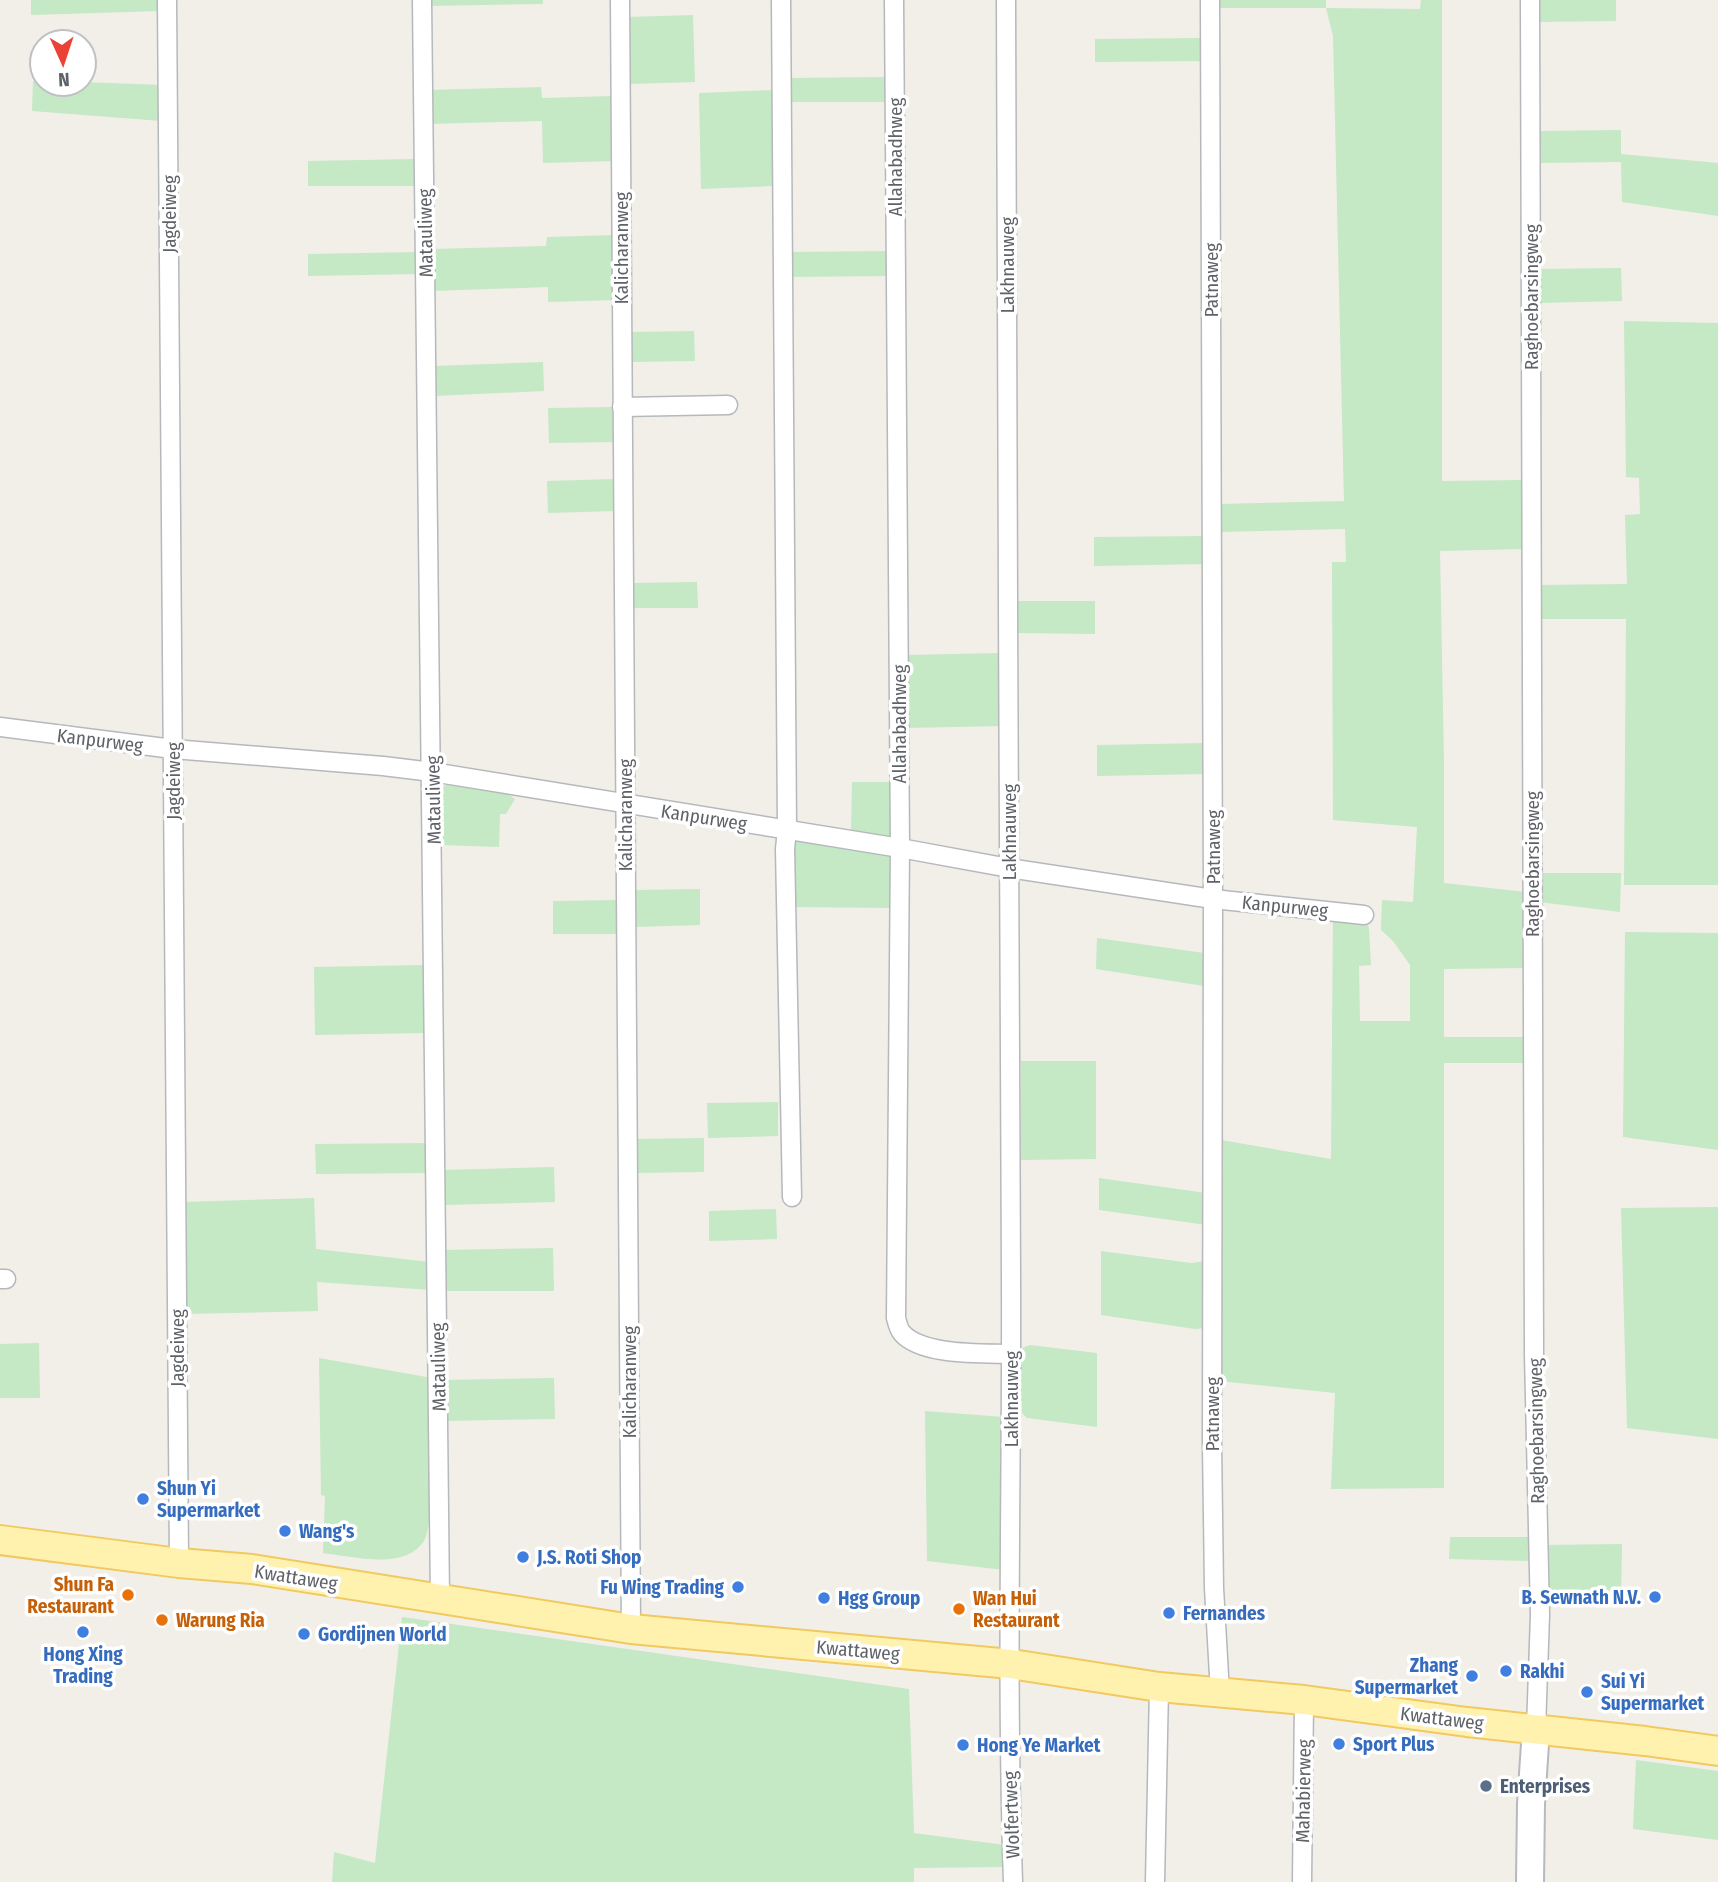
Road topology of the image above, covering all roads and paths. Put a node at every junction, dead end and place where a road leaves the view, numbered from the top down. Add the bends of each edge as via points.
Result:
1 (167, 0) edge
2 (422, 0) edge
3 (620, 0) edge
4 (781, 0) edge
5 (894, 0) edge
6 (1006, 0) edge
7 (1210, 0) edge
8 (1530, 0) edge
9 (728, 405) dead end
10 (622, 407) junction
11 (0, 727) edge
12 (173, 749) junction
13 (432, 772) junction
14 (625, 804) junction
15 (787, 830) junction
16 (900, 848) junction
17 (1009, 868) junction
18 (1213, 899) junction
19 (1364, 915) dead end
20 (792, 1197) dead end
21 (1011, 1354) junction
22 (0, 1539) edge
23 (179, 1563) junction
24 (440, 1599) junction
25 (631, 1629) junction
26 (1011, 1664) junction
27 (1159, 1687) junction
28 (1220, 1693) junction
29 (1304, 1700) junction
30 (1536, 1729) junction
31 (1718, 1751) edge
32 (1013, 1882) edge
33 (1155, 1882) edge
34 (1302, 1882) edge
35 (1530, 1882) edge

1 - 12 street, Jagdeiweg
2 - 13 street, Matauliweg
3 - 10 street, Kalicharanweg
4 - 15 street
5 - 16 street, Allahabadhweg
6 - 17 street, Lakhnauweg
7 - 18 street, Patnaweg
8 - 30 street, Raghoebarsingweg via 1534,1328 1540,1615
9 - 10 street
10 - 14 street, Kalicharanweg
11 - 12 street, Kanpurweg
12 - 13 street, Kanpurweg
12 - 23 street, Jagdeiweg
13 - 14 street, Kanpurweg
13 - 24 street, Matauliweg
14 - 15 street, Kanpurweg
14 - 25 street, Kalicharanweg
15 - 16 street, Kanpurweg
15 - 20 street
16 - 17 street, Kanpurweg
16 - 21 street, Allahabadhweg via 896,1318 901,1333 924,1347
17 - 18 street, Kanpurweg
17 - 21 street, Lakhnauweg
18 - 19 street, Kanpurweg
18 - 28 street, Patnaweg via 1212,1444
21 - 26 street, Lakhnauweg
22 - 23 main road, Kwattaweg
23 - 24 main road, Kwattaweg via 252,1569
24 - 25 main road, Kwattaweg
25 - 26 main road, Kwattaweg
26 - 27 main road, Kwattaweg
26 - 32 street, Wolfertweg
27 - 28 main road, Kwattaweg
27 - 33 street
28 - 29 main road, Kwattaweg
29 - 30 main road, Kwattaweg
29 - 34 street, Mahabierweg
30 - 31 main road, Kwattaweg
30 - 35 street

